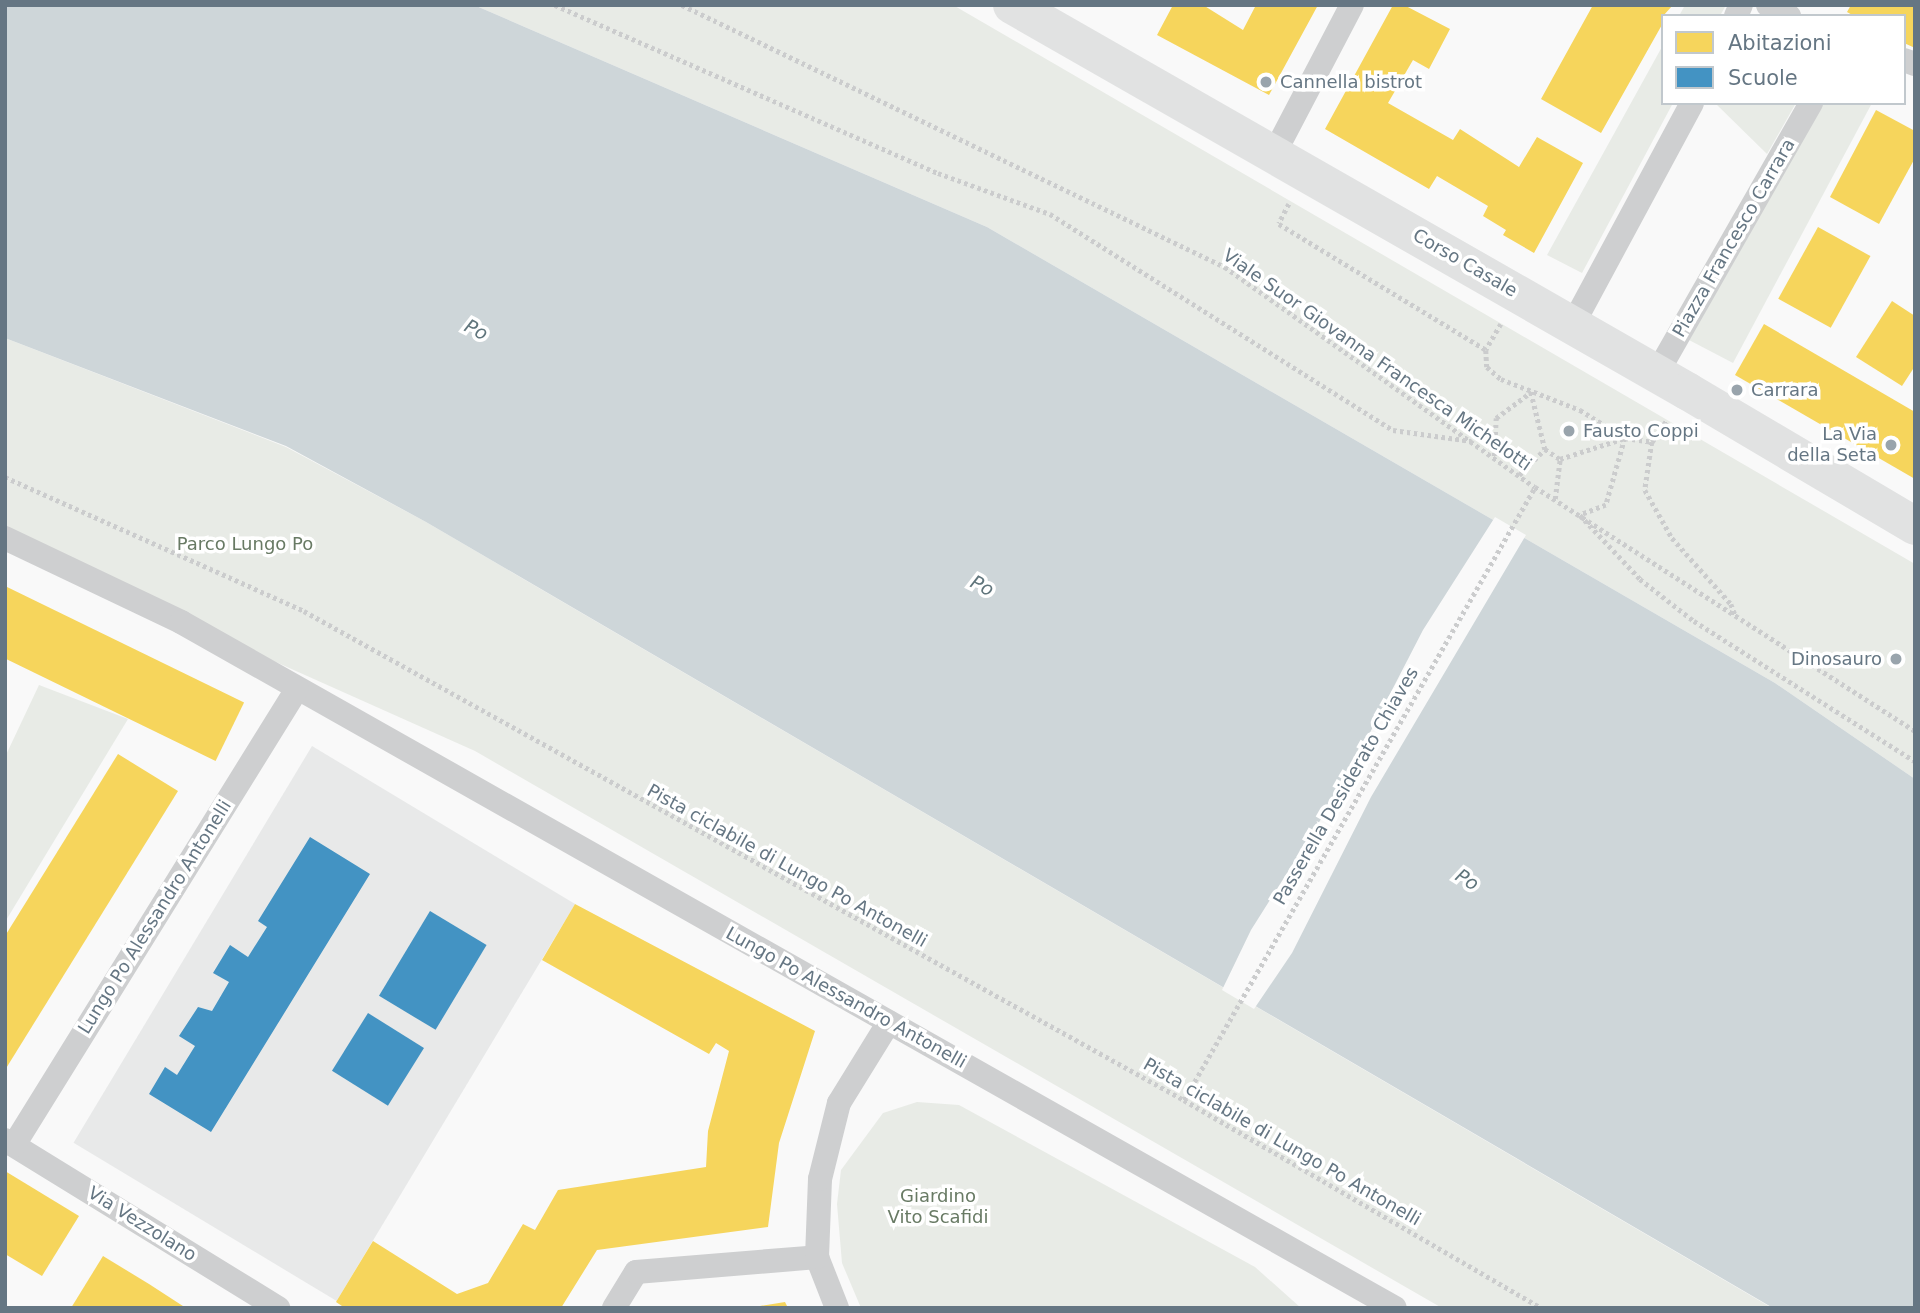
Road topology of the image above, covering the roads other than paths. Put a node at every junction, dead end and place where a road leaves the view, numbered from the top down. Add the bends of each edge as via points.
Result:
1 (1012, 5) edge
2 (1352, 5) edge
3 (1691, 105) edge
4 (1810, 105) edge
5 (1274, 154) junction
6 (1572, 326) junction
7 (1672, 382) junction
8 (1915, 526) edge
9 (5, 538) edge
10 (297, 689) junction
11 (888, 1022) junction
12 (9, 1143) edge
13 (817, 1256) junction
14 (278, 1308) edge
15 (614, 1308) edge
16 (836, 1308) edge
17 (1395, 1308) edge

1 - 5 main road, Corso Casale
2 - 5 street
3 - 6 street
4 - 7 street, Piazza Francesco Carrara
5 - 6 main road, Corso Casale
6 - 7 main road, Corso Casale
7 - 8 main road, Corso Casale
9 - 10 street, Lungo Po Alessandro Antonelli via 181,622
10 - 11 street, Lungo Po Alessandro Antonelli
10 - 12 street, Lungo Po Alessandro Antonelli
11 - 13 street via 839,1103 821,1179
11 - 17 street, Lungo Po Alessandro Antonelli
12 - 14 street, Via Vezzolano
13 - 15 street via 636,1272
13 - 16 street

